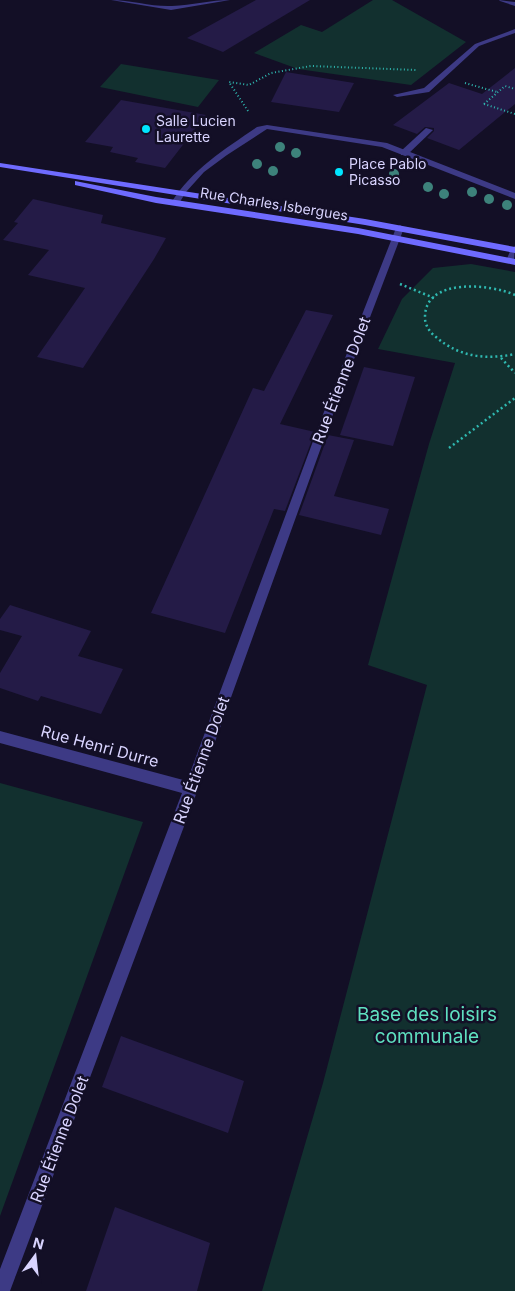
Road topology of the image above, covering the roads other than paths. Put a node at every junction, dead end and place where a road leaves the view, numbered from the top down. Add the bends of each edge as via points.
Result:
1 (114, 0) edge
2 (227, 0) edge
3 (502, 0) edge
4 (515, 4) edge
5 (515, 31) edge
6 (397, 95) dead end
7 (429, 130) dead end
8 (404, 153) junction
9 (0, 165) edge
10 (29, 170) junction
11 (180, 194) junction
12 (515, 196) edge
13 (175, 203) junction
14 (398, 233) junction
15 (515, 250) edge
16 (513, 261) edge
17 (0, 737) edge
18 (191, 788) junction
19 (1, 1291) edge

1 - 2 street via 171,8
3 - 4 street
5 - 6 street via 478,46 426,90
7 - 8 street
8 - 11 street via 370,142 273,127 260,129 193,178
8 - 12 street
9 - 10 main road, Rue Charles Isbergues
10 - 11 main road, Rue Charles Isbergues
10 - 13 main road, Rue Charles Isbergues via 95,188
11 - 13 street
11 - 14 main road, Rue Charles Isbergues
13 - 14 main road, Rue Charles Isbergues
14 - 15 main road, Rue Charles Isbergues
14 - 16 main road, Rue Charles Isbergues
14 - 18 street, Rue Étienne Dolet
15 - 16 street
17 - 18 street, Rue Henri Durre
18 - 19 street, Rue Étienne Dolet

